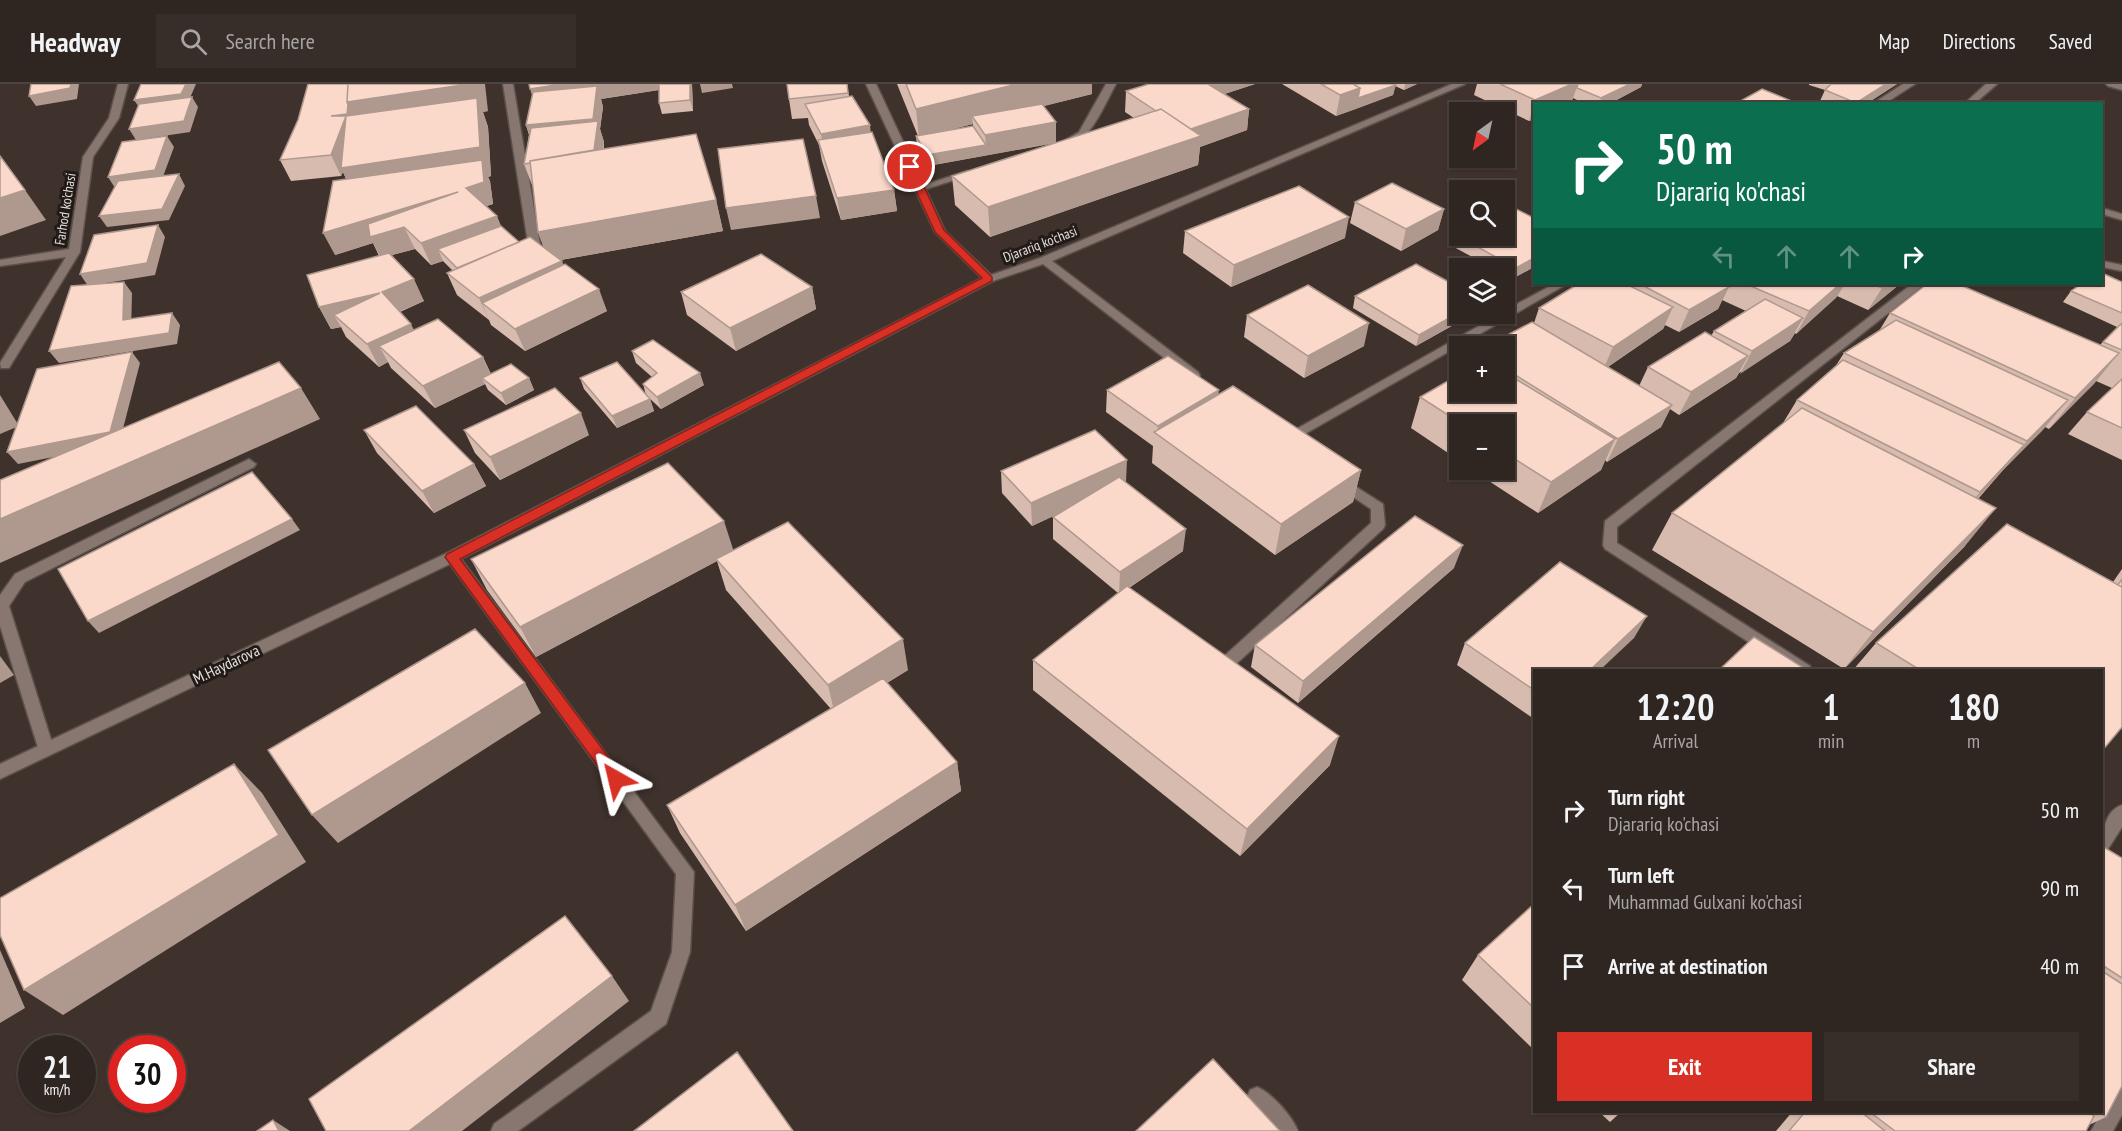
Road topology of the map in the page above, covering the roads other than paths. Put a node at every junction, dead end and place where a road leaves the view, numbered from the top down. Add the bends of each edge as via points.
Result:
1 (508, 84) edge
2 (871, 84) edge
3 (1112, 84) edge
4 (1460, 84) edge
5 (1910, 84) edge
6 (1992, 84) edge
7 (2111, 84) edge
8 (125, 85) edge
9 (2122, 87) edge
10 (1879, 102) edge
11 (1970, 102) edge
12 (1056, 147) edge
13 (976, 171) edge
14 (920, 188) junction
15 (2103, 211) edge
16 (2122, 217) edge
17 (74, 252) junction
18 (536, 256) edge
19 (1044, 260) junction
20 (0, 263) edge
21 (2103, 264) edge
22 (2122, 268) edge
23 (988, 279) junction
24 (1559, 285) edge
25 (1918, 285) edge
26 (5, 365) dead end
27 (1205, 383) edge
28 (1282, 441) edge
29 (249, 464) dead end
30 (1330, 474) edge
31 (452, 557) junction
32 (1802, 669) edge
33 (1215, 674) edge
34 (45, 749) junction
35 (0, 772) edge
36 (2122, 812) edge
37 (2103, 841) edge
38 (2122, 1096) edge
39 (1257, 1097) dead end
40 (501, 1131) edge
41 (1288, 1131) edge
42 (2101, 1131) edge

1 - 18 street
2 - 14 street
3 - 12 street via 1083,134
4 - 19 street, Djarariq ko'chasi
5 - 10 street
6 - 11 street
7 - 9 street
8 - 17 street, Farhod ko'chasi via 114,118 88,157
13 - 14 street
14 - 23 street via 940,232
15 - 16 street
17 - 20 street
17 - 26 street, Farhod ko'chasi
19 - 23 street, Djarariq ko'chasi
19 - 27 street
21 - 22 street
23 - 31 street, Djarariq ko'chasi
24 - 28 street
25 - 32 street via 1610,525 1610,545
29 - 34 street via 20,579 1,605
30 - 33 street via 1378,507 1378,525
31 - 34 street, M.Haydarova
31 - 40 street via 685,872 681,952 659,1017
34 - 35 street, M.Haydarova
36 - 37 street
38 - 42 street
39 - 41 street

